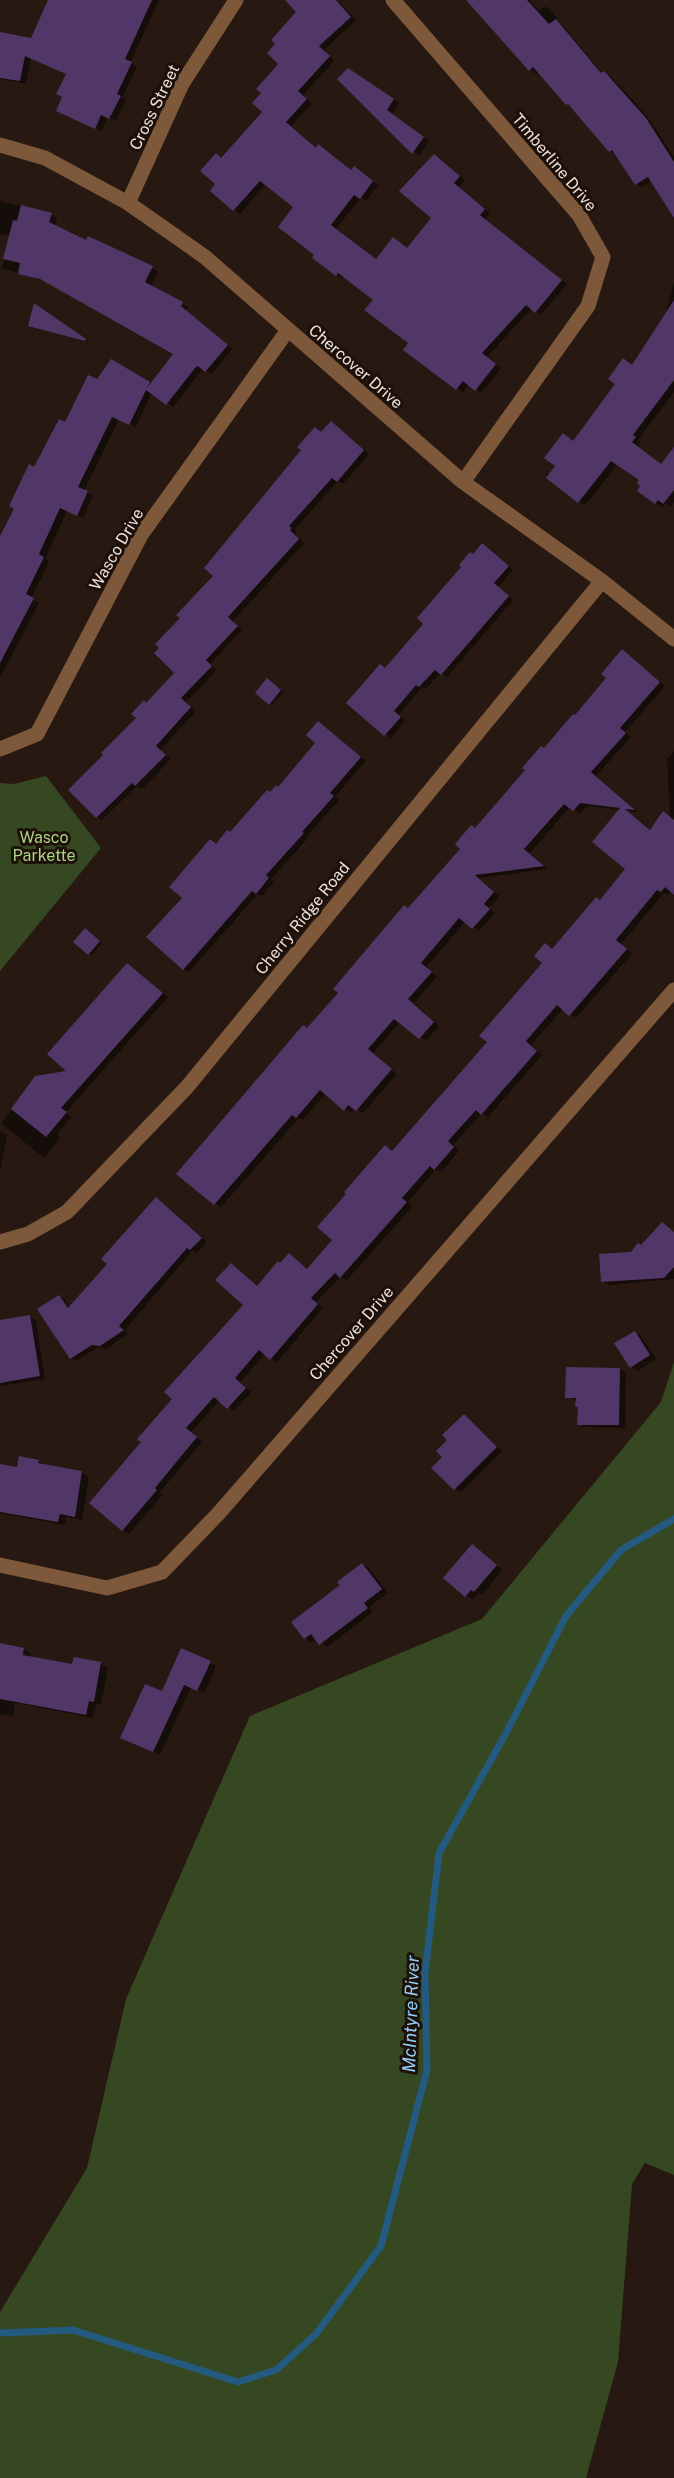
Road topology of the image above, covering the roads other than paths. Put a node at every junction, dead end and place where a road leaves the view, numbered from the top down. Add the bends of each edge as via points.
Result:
1 (236, 0) edge
2 (393, 0) edge
3 (0, 145) edge
4 (128, 203) junction
5 (288, 330) junction
6 (463, 483) junction
7 (602, 581) junction
8 (674, 639) edge
9 (0, 749) edge
10 (674, 990) edge
11 (0, 1242) edge
12 (0, 1565) edge

1 - 4 street, Cross Street via 182,84
2 - 6 street, Timberline Drive via 579,215 603,257 588,306
3 - 4 street, Chercover Drive via 45,159
4 - 5 street, Chercover Drive via 206,257
5 - 6 street, Chercover Drive
5 - 9 street, Wasco Drive via 141,535 37,734
6 - 7 street, Chercover Drive
7 - 8 street, Chercover Drive
7 - 11 street, Cherry Ridge Road via 187,1087 67,1212 28,1234
10 - 12 street, Chercover Drive via 218,1514 162,1572 107,1588

